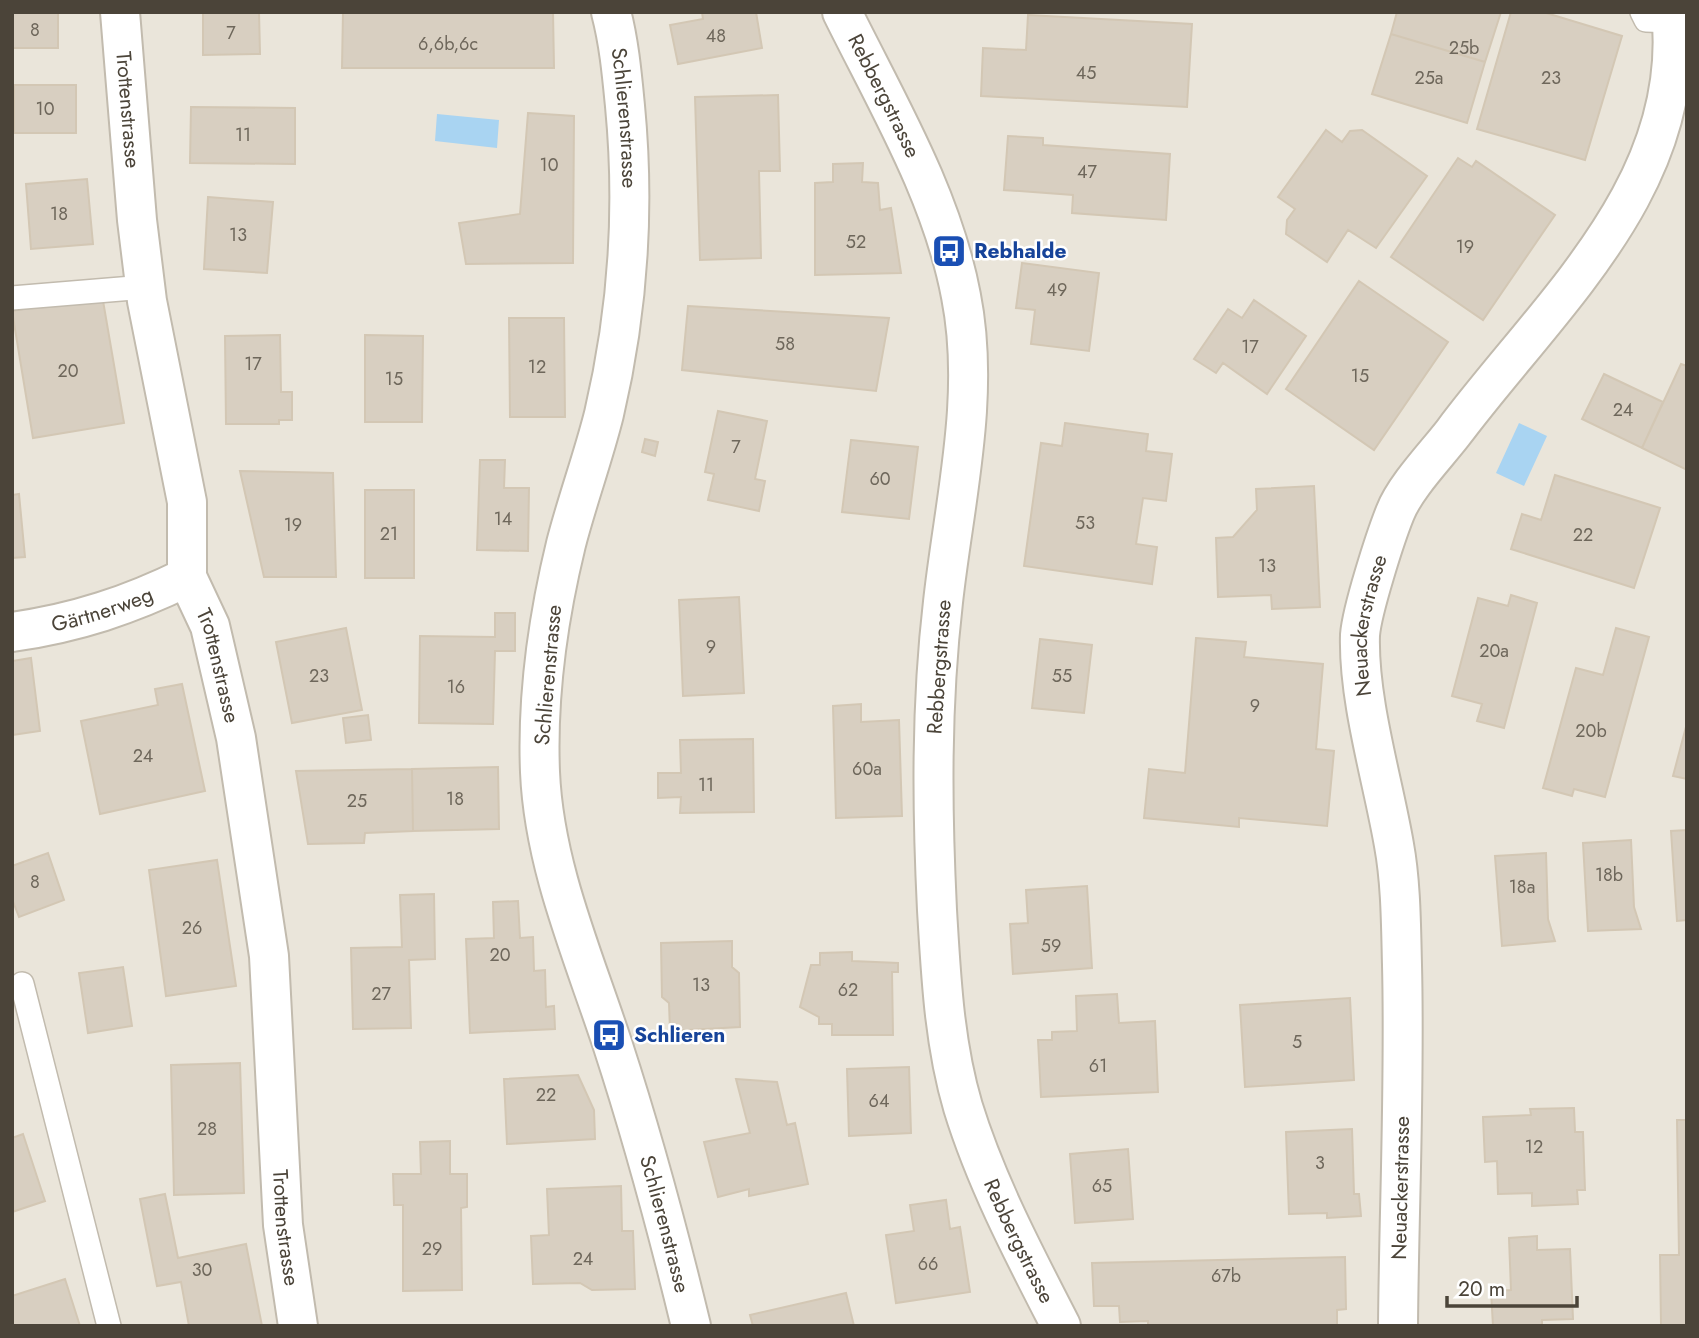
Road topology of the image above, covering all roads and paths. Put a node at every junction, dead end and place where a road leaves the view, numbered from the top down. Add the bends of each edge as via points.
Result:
1 (120, 12) edge
2 (611, 12) edge
3 (842, 12) edge
4 (1662, 15) edge
5 (145, 287) junction
6 (12, 298) edge
7 (187, 577) junction
8 (12, 632) edge
9 (22, 984) dead end
10 (109, 1326) edge
11 (298, 1326) edge
12 (691, 1326) edge
13 (1061, 1326) edge
14 (1398, 1326) edge

1 - 5 street, Trottenstrasse
2 - 12 street, Schlierenstrasse via 630,163 626,291 604,415 551,614 540,774 570,924 657,1185
3 - 13 street, Rebbergstrasse via 933,200 961,296 967,339 965,433 933,728 934,839 946,1029 963,1107 995,1189
4 - 14 street, Neuackerstrasse via 1672,66 1665,118 1647,169 1583,270 1501,369 1396,509 1360,634 1367,710 1395,849 1402,965
5 - 6 lane
5 - 7 street, Trottenstrasse via 187,502
7 - 8 street, Gärtnerweg via 93,617
7 - 11 street, Trottenstrasse via 210,626 236,738 269,956 283,1224
9 - 10 lane

